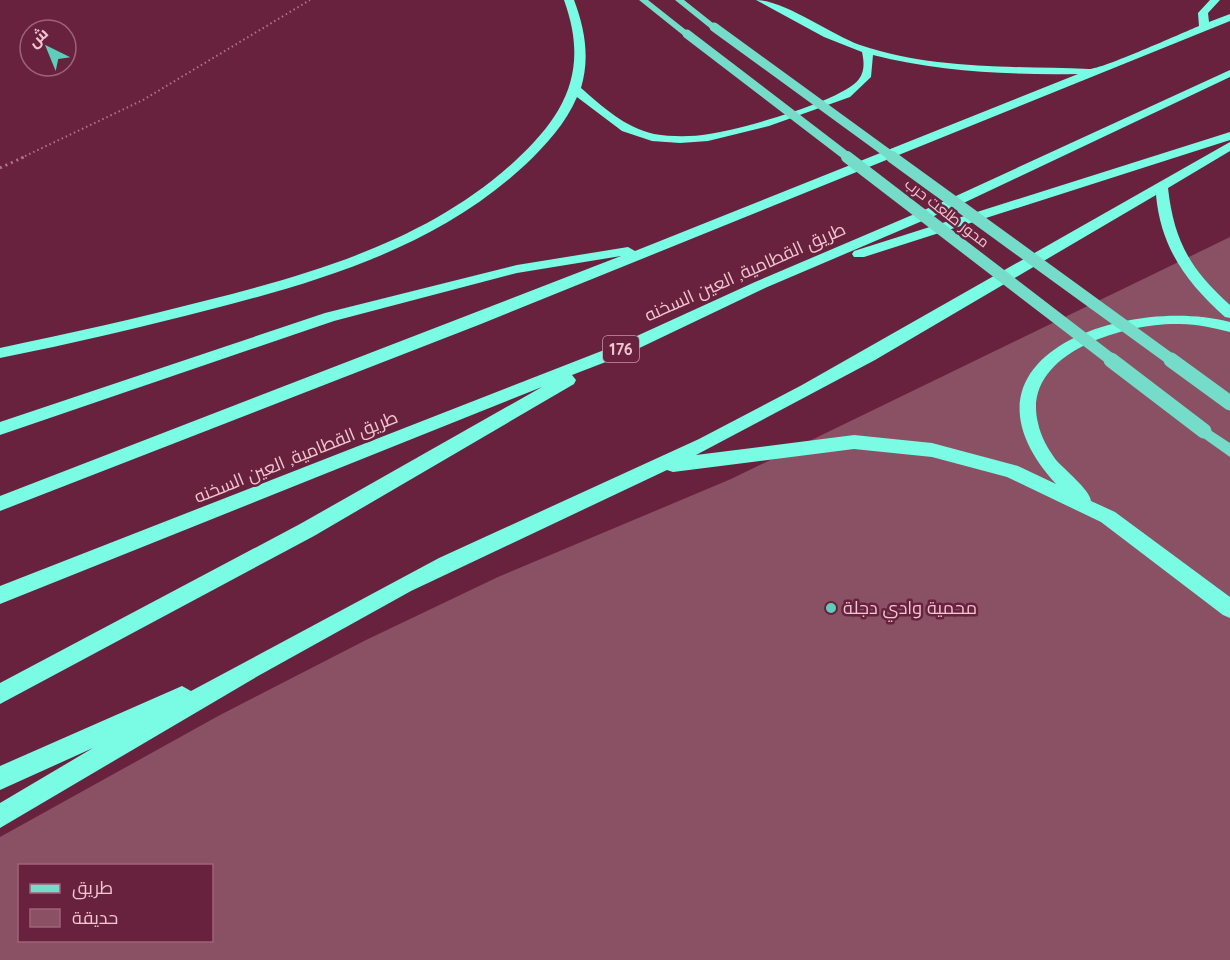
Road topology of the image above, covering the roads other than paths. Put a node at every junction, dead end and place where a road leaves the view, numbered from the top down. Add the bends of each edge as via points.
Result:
1 (569, 0) edge
2 (643, 0) edge
3 (679, 0) edge
4 (761, 0) edge
5 (1215, 0) edge
6 (1230, 17) edge
7 (1204, 28) junction
8 (867, 51) junction
9 (1095, 70) junction
10 (1230, 73) edge
11 (575, 88) junction
12 (1230, 136) edge
13 (1230, 146) edge
14 (1161, 186) junction
15 (659, 246) junction
16 (760, 285) junction
17 (1230, 313) edge
18 (1230, 327) edge
19 (623, 349) junction
20 (0, 353) edge
21 (1230, 402) edge
22 (0, 429) edge
23 (1230, 451) edge
24 (659, 467) junction
25 (0, 504) edge
26 (1108, 517) junction
27 (0, 595) edge
28 (1230, 609) edge
29 (293, 646) junction
30 (0, 694) edge
31 (0, 778) edge
32 (0, 816) edge

1 - 11 highway via 580,46
2 - 23 main road, محور طلعت حرب, bridge
3 - 21 main road, محور طلعت حرب, bridge
4 - 8 highway
5 - 7 highway via 1203,13
6 - 7 highway
7 - 9 highway
8 - 9 highway via 963,66
8 - 11 highway via 869,75 861,86 846,95 702,140 672,140 634,132 616,123
9 - 15 highway
10 - 16 highway, طريق القطامية, العين السخنه / 176 via 950,204
11 - 20 highway via 547,136 501,180 445,219 389,249 312,278
12 - 16 highway
13 - 14 highway
14 - 17 highway via 1165,226 1175,250 1193,276
14 - 24 highway via 819,384
15 - 22 highway via 517,269 330,317
15 - 25 highway
16 - 19 highway, طريق القطامية, العين السخنه / 176
18 - 26 highway via 1183,317 1116,327 1069,348 1032,388 1029,416 1039,447 1066,484
19 - 27 highway, طريق القطامية, العين السخنه / 176
19 - 30 highway, 176 via 307,530
24 - 26 highway via 854,442 932,450 1012,471
24 - 29 highway via 494,540
26 - 28 highway
29 - 31 highway
29 - 32 highway via 171,713

